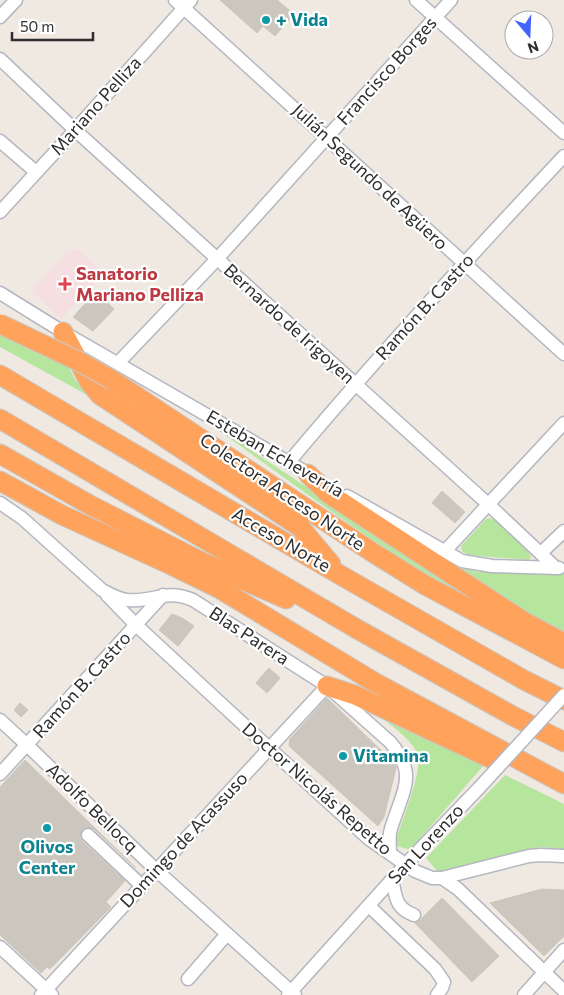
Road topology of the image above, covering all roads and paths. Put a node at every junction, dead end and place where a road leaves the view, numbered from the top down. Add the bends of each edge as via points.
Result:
1 (16, 0) edge
2 (416, 0) edge
3 (452, 0) edge
4 (183, 3) edge
5 (0, 17) edge
6 (435, 18) junction
7 (0, 59) edge
8 (75, 130) junction
9 (564, 133) edge
10 (326, 137) junction
11 (0, 141) edge
12 (564, 156) edge
13 (36, 172) junction
14 (0, 212) edge
15 (216, 258) junction
16 (464, 264) junction
17 (0, 293) edge
18 (0, 324) edge
19 (63, 332) junction
20 (564, 354) edge
21 (115, 371) junction
22 (0, 375) edge
23 (355, 384) junction
24 (0, 419) edge
25 (564, 423) edge
26 (0, 454) edge
27 (289, 462) junction
28 (308, 474) junction
29 (0, 481) edge
30 (0, 503) edge
31 (489, 505) junction
32 (564, 531) edge
33 (445, 551) junction
34 (541, 553) junction
35 (560, 568) edge
36 (342, 576) junction
37 (102, 590) junction
38 (163, 595) junction
39 (136, 625) junction
40 (357, 629) junction
41 (564, 643) edge
42 (564, 660) edge
43 (327, 686) junction
44 (564, 695) edge
45 (564, 700) edge
46 (0, 720) edge
47 (564, 742) edge
48 (27, 745) junction
49 (269, 748) junction
50 (0, 774) edge
51 (564, 784) edge
52 (564, 791) edge
53 (88, 835) dead end
54 (390, 853) junction
55 (564, 856) edge
56 (405, 865) junction
57 (156, 870) junction
58 (442, 878) junction
59 (392, 879) junction
60 (142, 886) junction
61 (369, 906) junction
62 (414, 915) dead end
63 (228, 934) junction
64 (0, 947) edge
65 (564, 950) edge
66 (544, 972) junction
67 (188, 979) dead end
68 (564, 991) edge
69 (46, 993) edge
70 (292, 994) edge
71 (437, 995) edge
72 (524, 995) edge

1 - 5 street
2 - 6 street
3 - 6 street, Francisco Borges
4 - 8 street, Mariano Pelliza
4 - 10 street, Julián Segundo de Agüero
6 - 9 street
6 - 10 street, Francisco Borges
7 - 8 street, Bernardo de Irigoyen
8 - 13 street, Mariano Pelliza
8 - 15 street, Bernardo de Irigoyen
10 - 15 street, Francisco Borges
10 - 16 street, Julián Segundo de Agüero
11 - 13 street
12 - 16 street, Ramón B. Castro
13 - 14 street, Mariano Pelliza
15 - 21 street, Francisco Borges
15 - 23 street, Bernardo de Irigoyen
16 - 20 street, Julián Segundo de Agüero
16 - 23 street, Ramón B. Castro
17 - 19 street, Esteban Echeverría
18 - 21 highway, Colectora Acceso Norte, bridge via 80,362
19 - 21 street, Esteban Echeverría
19 - 36 highway via 90,383 100,395 300,527
21 - 27 street, Esteban Echeverría
21 - 42 highway, Colectora Acceso Norte via 372,552
22 - 36 highway, Acceso Norte
23 - 27 street, Ramón B. Castro
23 - 31 street, Bernardo de Irigoyen
24 - 40 highway
25 - 31 street
26 - 40 highway via 90,505 202,562
27 - 28 street, Esteban Echeverría
28 - 33 street, Esteban Echeverría
28 - 41 highway via 330,494 523,621
29 - 51 highway via 62,516 220,589 374,682
30 - 37 street, Blas Parera via 22,518
31 - 33 street
31 - 34 street, Bernardo de Irigoyen
32 - 34 street
33 - 35 street, Esteban Echeverría via 475,564
34 - 35 street, Bernardo de Irigoyen
36 - 45 highway, Acceso Norte
37 - 38 street, Blas Parera via 129,600
37 - 39 street, Doctor Nicolás Repetto
38 - 39 street, Ramón B. Castro
38 - 43 street, Blas Parera via 182,596 203,606
39 - 48 street, Ramón B. Castro
39 - 49 street, Doctor Nicolás Repetto
40 - 47 highway
43 - 49 street, Domingo de Acassuso
43 - 52 highway via 355,695
43 - 54 street, Blas Parera via 390,742 405,763 408,773 390,833
44 - 56 street, San Lorenzo, bridge
46 - 48 street, Adolfo Bellocq
48 - 50 street, Ramón B. Castro
48 - 57 street, Adolfo Bellocq
49 - 54 street, Doctor Nicolás Repetto via 369,839
49 - 57 street, Domingo de Acassuso
53 - 60 street
54 - 56 street, Doctor Nicolás Repetto
55 - 58 street via 529,856
56 - 58 street, Doctor Nicolás Repetto via 422,875
56 - 59 street, San Lorenzo
57 - 60 street, Domingo de Acassuso
57 - 63 street, Adolfo Bellocq
58 - 66 street, Doctor Nicolás Repetto via 458,888
59 - 61 street, San Lorenzo
59 - 62 street via 397,902 404,911
60 - 69 street, Domingo de Acassuso
61 - 70 street, San Lorenzo
61 - 71 street via 435,969 444,982
63 - 67 street
63 - 70 street, Adolfo Bellocq
64 - 69 street
65 - 66 street
66 - 68 street, Doctor Nicolás Repetto
66 - 72 street

